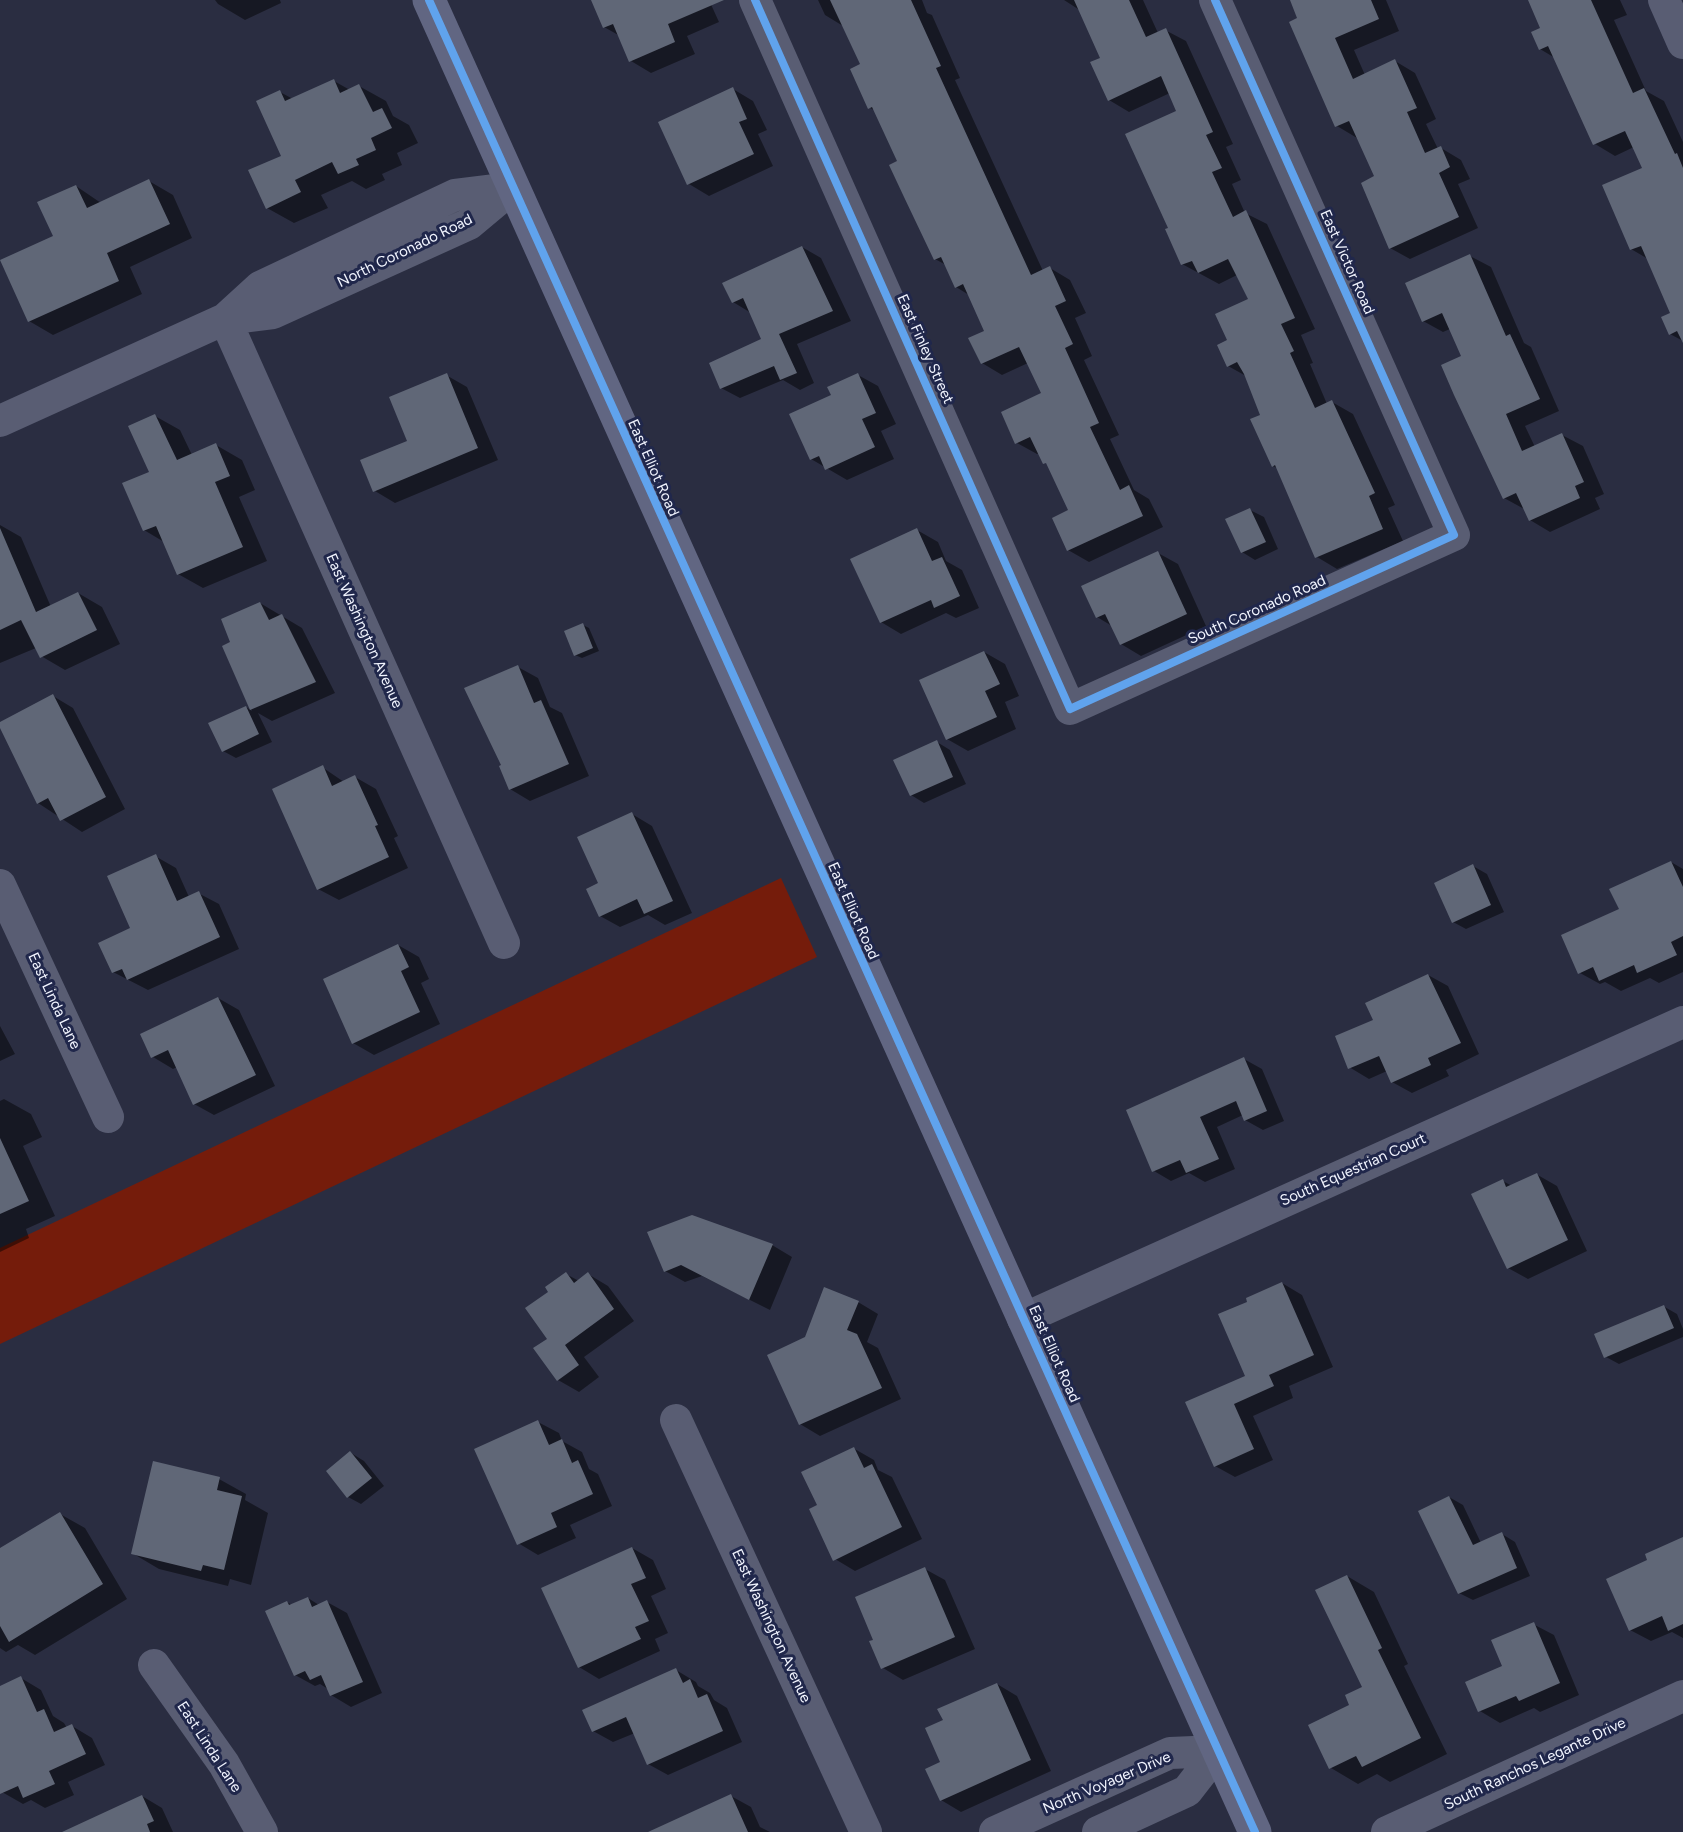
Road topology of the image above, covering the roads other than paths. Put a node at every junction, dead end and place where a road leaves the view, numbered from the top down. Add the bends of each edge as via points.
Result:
1 (429, 0) edge
2 (754, 0) edge
3 (1215, 0) edge
4 (1664, 0) edge
5 (1683, 43) edge
6 (512, 188) junction
7 (225, 319) junction
8 (0, 421) edge
9 (1454, 535) joint
10 (1070, 709) joint
11 (0, 885) edge
12 (504, 943) dead end
13 (1683, 1022) edge
14 (108, 1117) dead end
15 (1023, 1319) junction
16 (676, 1420) dead end
17 (154, 1665) dead end
18 (1683, 1696) edge
19 (1218, 1750) junction
20 (261, 1832) edge
21 (866, 1832) edge
22 (995, 1832) edge
23 (1098, 1832) edge
24 (1255, 1832) edge
25 (1387, 1832) edge

1 - 6 main road, East Elliot Road
2 - 10 street, East Finley Street
3 - 9 street, East Victor Road
4 - 5 street
6 - 7 street, North Coronado Road via 455,195 260,287
6 - 15 main road, East Elliot Road
7 - 8 street, North Coronado Road
7 - 12 street, East Washington Avenue
9 - 10 street, South Coronado Road
11 - 14 street, East Linda Lane
13 - 15 street, South Equestrian Court
15 - 19 main road, East Elliot Road
16 - 21 street, East Washington Avenue
17 - 20 street, East Linda Lane via 224,1764
18 - 25 street, South Ranchos Legante Drive
19 - 22 street, North Voyager Drive via 1170,1753
19 - 23 street via 1187,1791
19 - 24 main road, East Elliot Road

